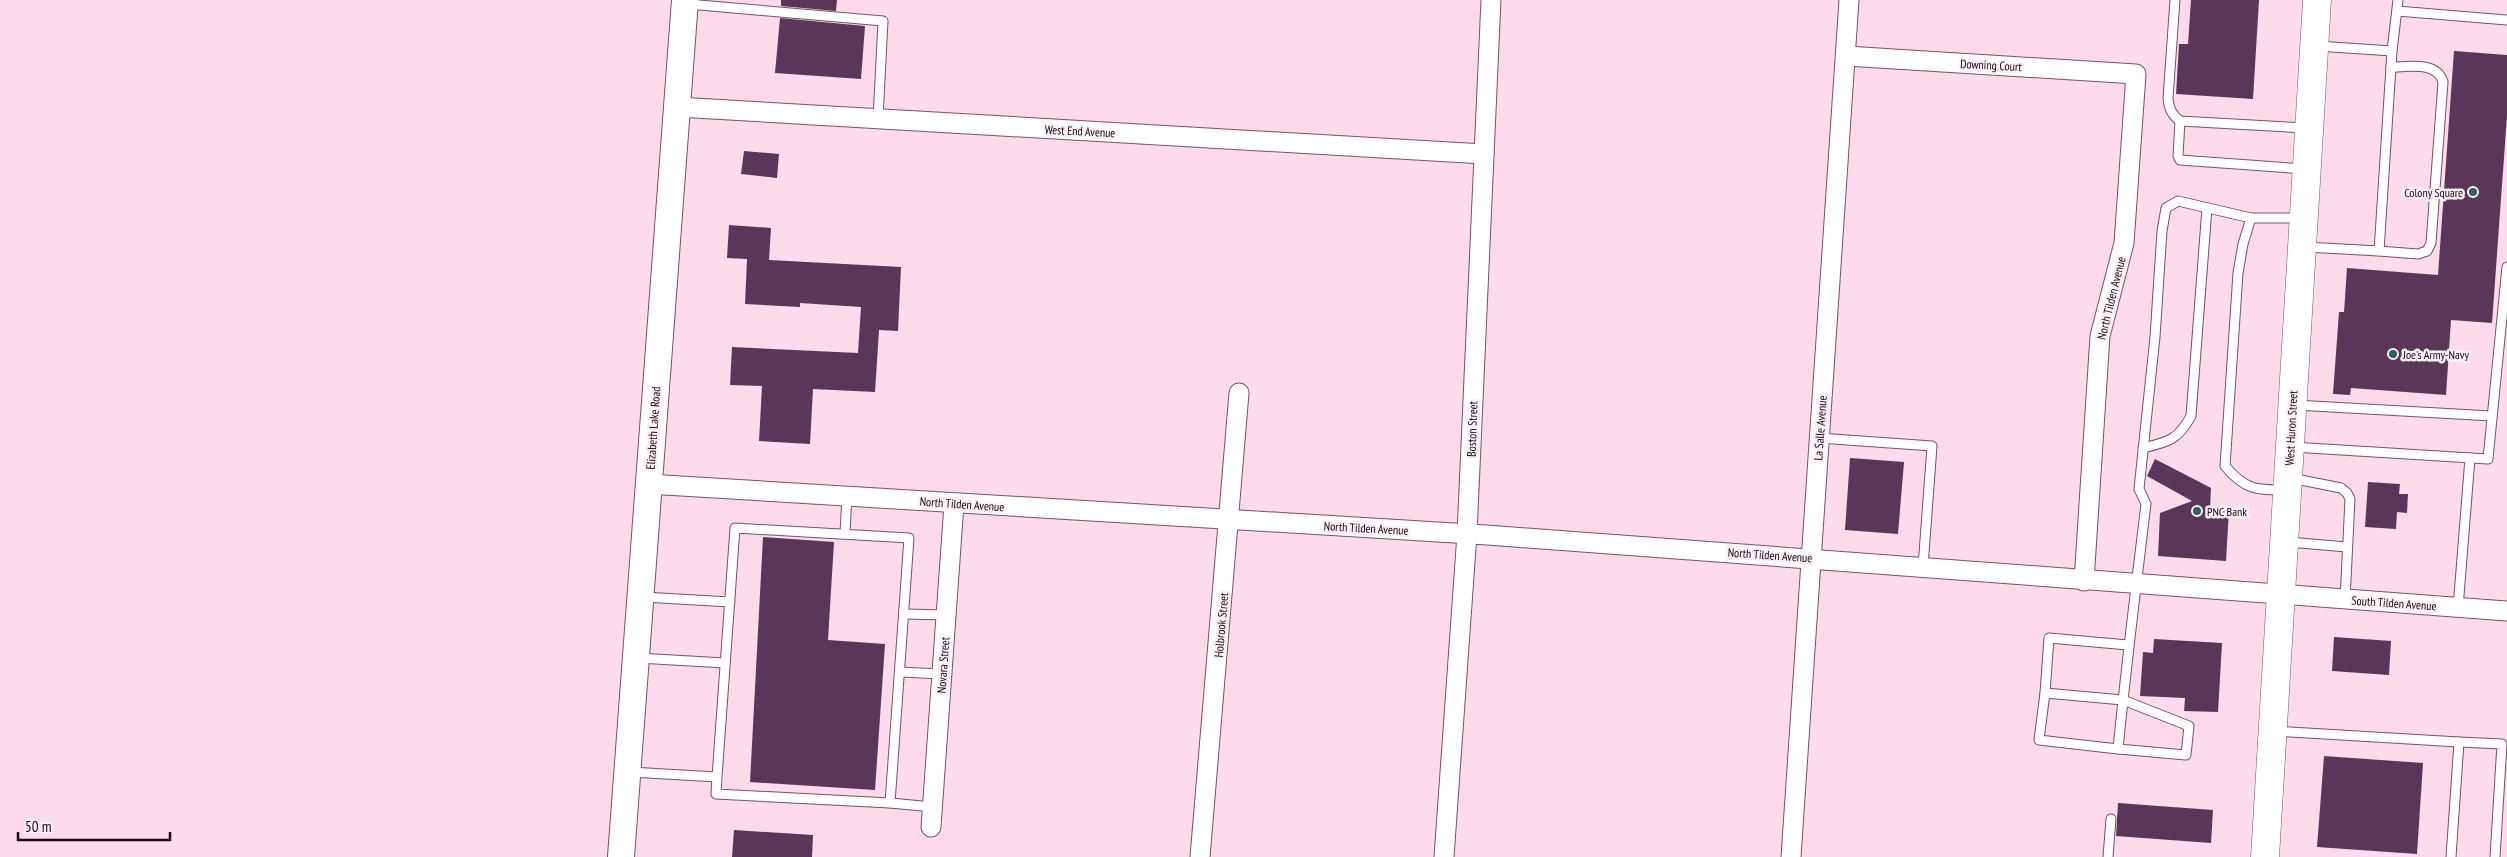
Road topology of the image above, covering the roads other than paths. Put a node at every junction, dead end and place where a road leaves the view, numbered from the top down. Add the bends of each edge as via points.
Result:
1 (1491, 0) edge
2 (1849, 0) edge
3 (2175, 0) edge
4 (2317, 0) edge
5 (2398, 0) edge
6 (685, 2) edge
7 (2397, 11) junction
8 (2507, 20) edge
9 (2315, 46) junction
10 (2392, 51) junction
11 (1846, 56) junction
12 (2390, 67) junction
13 (2136, 74) joint
14 (677, 107) junction
15 (878, 119) junction
16 (2180, 121) junction
17 (2310, 128) junction
18 (1484, 154) junction
19 (2307, 169) junction
20 (2208, 208) junction
21 (2251, 218) junction
22 (2304, 218) junction
23 (2302, 247) junction
24 (2379, 251) junction
25 (2507, 267) edge
26 (1239, 393) dead end
27 (2292, 405) junction
28 (2492, 416) junction
29 (1819, 438) junction
30 (2290, 447) junction
31 (2142, 448) junction
32 (2470, 458) junction
33 (648, 484) junction
34 (2288, 484) junction
35 (847, 496) junction
36 (954, 504) junction
37 (1230, 520) junction
38 (845, 533) junction
39 (1467, 534) junction
40 (2284, 542) junction
41 (2347, 546) junction
42 (1812, 558) junction
43 (1923, 567) junction
44 (2084, 581) junction
45 (2136, 585) junction
46 (2281, 595) junction
47 (640, 597) junction
48 (2345, 600) junction
49 (730, 602) junction
50 (2458, 608) junction
51 (2507, 611) edge
52 (905, 614) junction
53 (946, 615) junction
54 (2128, 645) junction
55 (636, 658) junction
56 (725, 663) junction
57 (900, 672) junction
58 (942, 674) junction
59 (2045, 693) junction
60 (2122, 700) junction
61 (2272, 731) junction
62 (2459, 742) junction
63 (2118, 749) junction
64 (627, 772) junction
65 (717, 777) junction
66 (890, 803) junction
67 (933, 807) junction
68 (2111, 819) dead end
69 (931, 827) dead end
70 (620, 857) edge
71 (1200, 857) edge
72 (1444, 857) edge
73 (1792, 857) edge
74 (2108, 857) edge
75 (2265, 857) edge
76 (2451, 857) edge
77 (2495, 857) edge

1 - 18 street, Boston Street
2 - 11 street, La Salle Avenue
3 - 16 lane via 2168,98 2173,116
4 - 9 highway, West Huron Street
5 - 7 lane
6 - 14 main road, Elizabeth Lake Road
6 - 15 lane via 883,21
7 - 8 lane
7 - 10 lane
9 - 10 lane
9 - 17 highway, West Huron Street
10 - 12 lane
11 - 13 street, Downing Court
11 - 29 street, La Salle Avenue
12 - 24 lane
12 - 24 lane via 2433,69 2441,75 2443,82 2432,243 2427,251 2418,254
13 - 44 street, North Tilden Avenue via 2124,243 2100,336
14 - 15 street, West End Avenue
14 - 33 main road, Elizabeth Lake Road
15 - 18 street, West End Avenue
16 - 17 lane
16 - 19 lane via 2180,160
17 - 19 highway, West Huron Street
18 - 39 street, Boston Street
19 - 22 highway, West Huron Street
20 - 21 lane
20 - 31 lane via 2191,416 2183,432 2168,442
20 - 31 lane via 2178,201 2166,208
21 - 22 lane
21 - 34 lane via 2238,273 2226,466 2238,481 2254,490
22 - 23 highway, West Huron Street
23 - 24 lane
23 - 27 highway, West Huron Street
25 - 28 lane
26 - 37 street, Holbrook Street
27 - 28 lane
27 - 30 highway, West Huron Street
28 - 32 lane via 2488,459
29 - 42 street, La Salle Avenue
29 - 43 lane via 1932,446
30 - 32 lane
30 - 34 highway, West Huron Street
31 - 45 lane via 2139,488 2146,504
32 - 50 lane
33 - 35 street, North Tilden Avenue
33 - 47 main road, Elizabeth Lake Road
34 - 40 highway, West Huron Street
34 - 41 lane via 2342,488 2347,492 2350,499
35 - 36 street, North Tilden Avenue
35 - 38 lane
36 - 37 street, North Tilden Avenue
36 - 53 street, Novara Street
37 - 39 street, North Tilden Avenue
37 - 71 street, Holbrook Street
38 - 49 lane via 735,528
38 - 52 lane via 909,538
39 - 42 street, North Tilden Avenue
39 - 72 street, Boston Street
40 - 41 lane
40 - 46 highway, West Huron Street
41 - 48 lane
42 - 43 street, North Tilden Avenue
42 - 73 street, La Salle Avenue
43 - 44 street, North Tilden Avenue
44 - 45 street, North Tilden Avenue
45 - 46 street, North Tilden Avenue
45 - 54 lane
46 - 48 street, South Tilden Avenue
46 - 61 highway, West Huron Street
47 - 49 lane
47 - 55 main road, Elizabeth Lake Road
48 - 50 street, South Tilden Avenue
49 - 56 lane
50 - 51 street, South Tilden Avenue
52 - 53 lane
52 - 57 lane
53 - 58 street, Novara Street
54 - 59 lane via 2049,638
54 - 60 lane
55 - 56 lane
55 - 64 main road, Elizabeth Lake Road
56 - 65 lane
57 - 58 lane
57 - 66 lane
58 - 67 street, Novara Street
59 - 60 lane
59 - 63 lane via 2039,740
60 - 63 lane
60 - 63 lane via 2189,726 2186,755
61 - 62 lane
61 - 75 highway, West Huron Street
62 - 76 lane
62 - 77 lane via 2502,744
64 - 65 lane
64 - 70 main road, Elizabeth Lake Road
65 - 66 lane via 716,794
66 - 67 lane
67 - 69 street, Novara Street
68 - 74 lane

